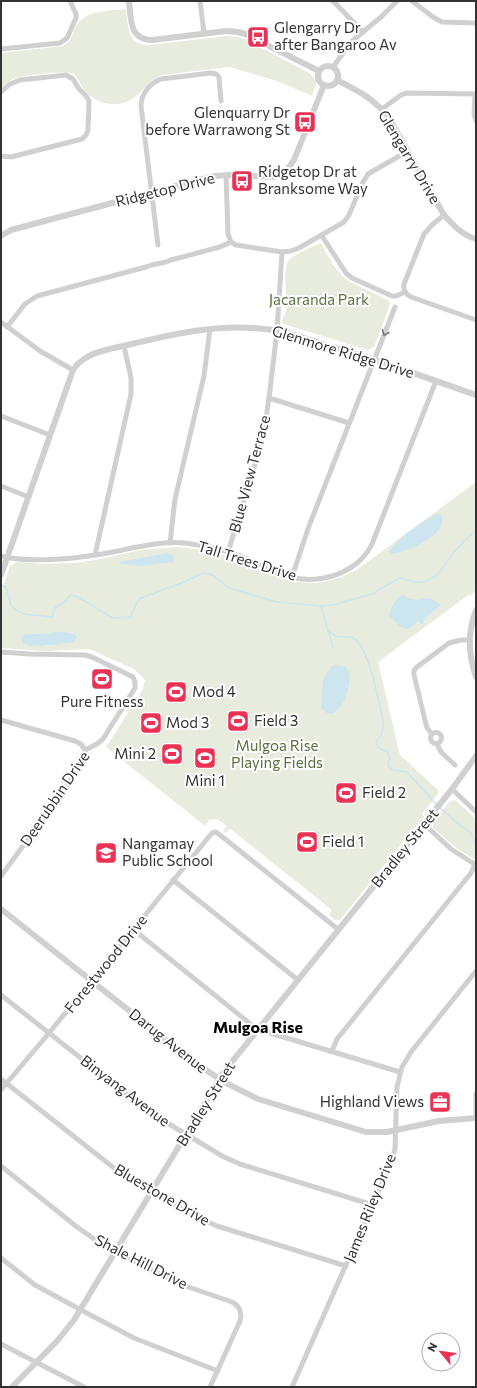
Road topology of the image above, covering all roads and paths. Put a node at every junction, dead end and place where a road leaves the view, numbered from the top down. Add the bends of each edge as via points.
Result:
1 (70, 1) edge
2 (129, 1) edge
3 (200, 1) edge
4 (333, 1) edge
5 (397, 1) edge
6 (412, 1) edge
7 (476, 23) edge
8 (363, 32) junction
9 (204, 34) junction
10 (1, 49) edge
11 (333, 67) junction
12 (319, 71) junction
13 (337, 80) junction
14 (324, 86) junction
15 (1, 92) edge
16 (476, 94) edge
17 (221, 101) dead end
18 (382, 109) junction
19 (476, 121) edge
20 (408, 151) junction
21 (1, 156) edge
22 (226, 176) junction
23 (151, 193) junction
24 (444, 215) junction
25 (1, 236) edge
26 (322, 236) junction
27 (476, 239) edge
28 (231, 242) junction
29 (158, 245) dead end
30 (282, 252) junction
31 (405, 292) junction
32 (395, 307) dead end
33 (476, 320) edge
34 (1, 322) edge
35 (8, 327) junction
36 (210, 329) junction
37 (277, 331) junction
38 (124, 346) junction
39 (374, 360) junction
40 (73, 370) junction
41 (436, 381) junction
42 (476, 395) edge
43 (269, 398) junction
44 (1, 416) edge
45 (349, 423) junction
46 (50, 435) junction
47 (1, 486) edge
48 (28, 496) junction
49 (170, 543) junction
50 (228, 552) junction
51 (95, 555) junction
52 (4, 556) edge
53 (2, 572) edge
54 (292, 577) junction
55 (476, 610) edge
56 (469, 640) junction
57 (1, 652) edge
58 (476, 677) edge
59 (1, 720) edge
60 (432, 734) junction
61 (437, 744) junction
62 (85, 750) junction
63 (476, 756) edge
64 (455, 766) dead end
65 (452, 789) junction
66 (476, 812) edge
67 (424, 824) junction
68 (476, 864) edge
69 (1, 876) edge
70 (173, 880) junction
71 (1, 909) edge
72 (134, 930) junction
73 (339, 930) junction
74 (476, 971) edge
75 (298, 980) junction
76 (92, 981) junction
77 (1, 995) edge
78 (260, 1028) junction
79 (50, 1033) junction
80 (332, 1051) junction
81 (400, 1072) junction
82 (1, 1079) edge
83 (219, 1079) junction
84 (6, 1083) junction
85 (1, 1090) edge
86 (476, 1094) edge
87 (476, 1118) edge
88 (396, 1131) junction
89 (186, 1135) junction
90 (1, 1166) edge
91 (152, 1191) junction
92 (373, 1205) junction
93 (116, 1252) junction
94 (1, 1258) edge
95 (346, 1266) junction
96 (81, 1310) junction
97 (1, 1344) edge
98 (36, 1363) junction
99 (218, 1371) junction
100 (12, 1387) edge
101 (84, 1387) edge
102 (210, 1387) edge
103 (292, 1387) edge

1 - 10 street via 76,18 65,41
2 - 9 street via 133,28 142,38 152,40
3 - 9 street
4 - 8 street
5 - 8 street
6 - 7 street via 442,22
8 - 11 street via 351,42
9 - 12 street via 226,31 242,33
11 - 12 street via 325,66
11 - 13 street via 338,74
12 - 14 street via 318,79
13 - 14 street via 332,85
13 - 18 street, Glengarry Drive via 365,95
14 - 22 street, Ridgetop Drive via 294,160 287,170 269,178
15 - 21 street via 20,80 66,75 71,76 88,97 89,104 88,130 83,138 11,157
16 - 18 street via 406,93
16 - 19 street
17 - 23 street via 219,77 213,73 161,79 145,92 141,106
18 - 20 street, Glengarry Drive
20 - 24 street, Glengarry Drive
20 - 26 street via 368,174 348,217
22 - 23 street, Ridgetop Drive via 209,177
22 - 28 street via 228,234
23 - 25 street, Ridgetop Drive via 11,230
23 - 29 street
24 - 27 street, Glengarry Drive via 462,232
24 - 31 street via 424,234 404,284
26 - 30 street via 297,250
26 - 31 street via 342,268 352,278 392,296
28 - 30 street
28 - 35 street via 164,263 37,296 25,304
30 - 37 street, Blue View Terrace
31 - 33 street via 411,297
32 -> 39 street
34 - 35 street
35 - 40 street via 40,352
36 - 37 street, Glenmore Ridge Drive via 239,327
36 - 38 street, Glenmore Ridge Drive
36 - 49 street via 204,376 174,506
37 - 39 street, Glenmore Ridge Drive
37 - 43 street, Blue View Terrace
38 - 40 street, Glenmore Ridge Drive via 87,357
38 - 51 street via 132,378 131,394
39 - 41 street, Glenmore Ridge Drive
39 - 45 street
40 - 46 street, Glenmore Ridge Drive
41 - 42 street, Glenmore Ridge Drive
41 - 54 street, Tall Trees Drive via 368,552 356,565 338,574 318,579
43 - 45 street
43 - 50 street, Blue View Terrace via 264,432
44 - 46 street
45 - 54 street
46 - 48 street, Glenmore Ridge Drive
47 - 48 street
48 - 52 street, Glenmore Ridge Drive
49 - 50 street, Tall Trees Drive via 200,545
49 - 51 street, Tall Trees Drive
50 - 54 street, Tall Trees Drive
51 - 52 street, Tall Trees Drive via 57,559
52 - 53 street, Glenmore Ridge Drive
55 - 56 street
56 - 58 street
56 - 60 street via 449,643 414,670 427,728
57 - 62 street, Deerubbin Drive via 37,655 85,654 133,677 134,688 106,734 97,744
59 - 62 street via 75,741
60 - 61 street via 431,741
60 - 61 street via 441,735 441,740
61 - 64 street
62 - 69 street, Deerubbin Drive via 85,757 79,769
63 - 65 street, Bradley Street
65 - 66 street
65 - 67 street, Bradley Street
67 - 68 street via 451,849
67 - 73 street, Bradley Street
68 - 80 street via 471,874 337,1039
70 - 72 street, Forestwood Drive
70 - 73 street, Forestwood Drive via 214,832 220,834
70 - 75 street
71 - 76 street, Darug Avenue
72 - 76 street, Forestwood Drive
72 - 78 street
73 - 75 street, Bradley Street
74 - 81 street, James Riley Drive via 411,1052
75 - 78 street, Bradley Street
76 - 79 street, Forestwood Drive
76 - 83 street, Darug Avenue
77 - 79 street, Binyang Avenue
78 - 80 street
78 - 83 street, Bradley Street
79 - 84 street, Forestwood Drive
79 - 89 street, Binyang Avenue via 149,1112
80 - 81 street
81 - 88 street, James Riley Drive
82 - 84 street, Bluestone Drive
83 - 88 street, Darug Avenue via 266,1102 358,1130 375,1133
83 - 89 street, Bradley Street
84 - 85 street, Forestwood Drive
84 - 91 street, Bluestone Drive via 109,1165
86 - 87 street
87 - 88 street, Darug Avenue via 438,1121
88 - 92 street, James Riley Drive via 392,1163
89 - 91 street, Bradley Street
89 - 92 street, Binyang Avenue via 240,1164
90 - 93 street, Shale Hill Drive via 86,1234
91 - 93 street, Bradley Street
91 - 95 street, Bluestone Drive via 217,1226
92 - 95 street, James Riley Drive
93 - 96 street, Bradley Street
93 - 99 street, Shale Hill Drive via 177,1283 238,1305 240,1321
94 - 96 street via 35,1285
95 - 103 street, James Riley Drive
96 - 98 street, Bradley Street via 67,1330
96 - 99 street via 134,1338
97 - 98 street
98 - 100 street, Bradley Street
98 - 101 street
99 - 102 street, Shale Hill Drive

